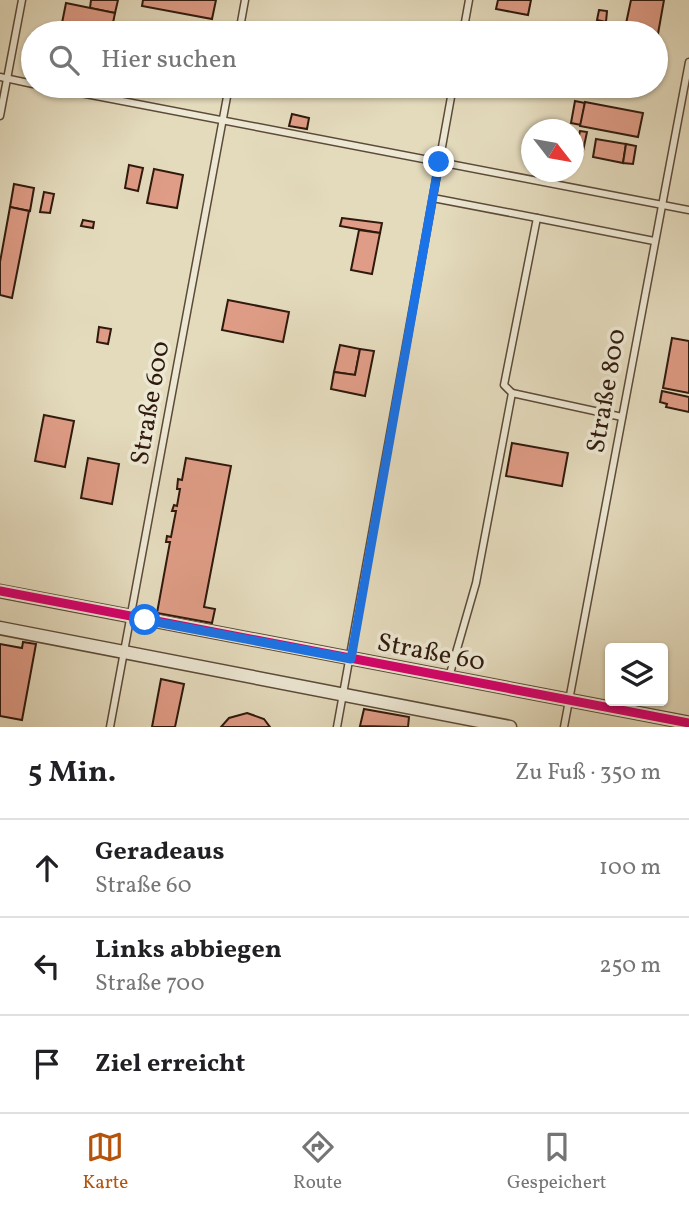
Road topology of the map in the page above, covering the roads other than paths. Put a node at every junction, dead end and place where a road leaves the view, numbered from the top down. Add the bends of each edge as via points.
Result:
1 (22, 0) edge
2 (245, 0) edge
3 (470, 0) edge
4 (241, 21) edge
5 (466, 21) edge
6 (689, 62) edge
7 (4, 78) edge
8 (107, 98) edge
9 (227, 98) edge
10 (451, 98) edge
11 (0, 116) edge
12 (222, 120) junction
13 (439, 162) junction
14 (433, 198) junction
15 (662, 205) junction
16 (689, 210) edge
17 (537, 218) junction
18 (654, 241) junction
19 (512, 393) junction
20 (622, 416) junction
21 (0, 591) edge
22 (131, 617) junction
23 (0, 628) edge
24 (124, 652) junction
25 (351, 659) junction
26 (449, 678) junction
27 (344, 694) junction
28 (569, 702) junction
29 (689, 723) edge
30 (110, 727) edge
31 (337, 727) edge
32 (510, 727) edge
33 (564, 727) edge

1 - 7 lane
2 - 4 lane
3 - 5 lane
6 - 15 lane, Straße 800
7 - 11 lane
8 - 12 lane
9 - 12 lane, Straße 600
10 - 13 lane
12 - 13 lane
12 - 22 lane, Straße 600
13 - 14 lane
13 - 15 lane
14 - 17 lane
14 - 25 lane
15 - 16 lane
15 - 18 lane, Straße 800
17 - 18 lane
17 - 19 lane via 504,385
18 - 20 lane, Straße 800
19 - 20 lane
19 - 26 lane via 476,583
20 - 28 lane, Straße 800
21 - 22 street, Straße 60
22 - 24 lane, Straße 600
22 - 25 street, Straße 60
23 - 24 street
24 - 27 street
24 - 30 lane, Straße 600
25 - 26 street, Straße 60
25 - 27 lane
26 - 28 street, Straße 60
27 - 31 lane
27 - 32 street
28 - 29 street, Straße 60
28 - 33 lane, Straße 800

